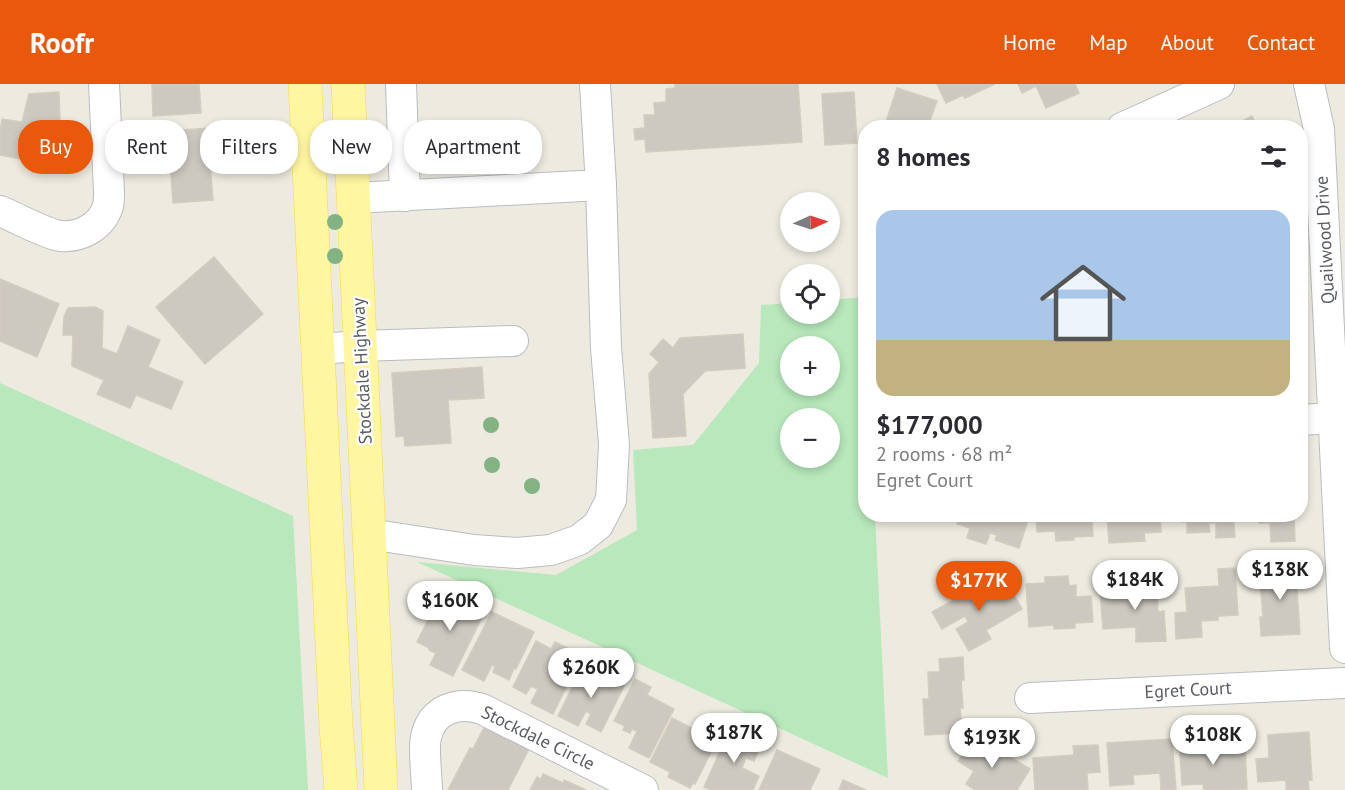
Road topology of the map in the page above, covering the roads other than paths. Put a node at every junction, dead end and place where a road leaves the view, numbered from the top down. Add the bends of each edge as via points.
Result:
1 (104, 84) edge
2 (305, 84) edge
3 (348, 84) edge
4 (400, 84) edge
5 (596, 84) edge
6 (1219, 84) edge
7 (1309, 84) edge
8 (1140, 120) edge
9 (601, 185) junction
10 (405, 196) junction
11 (1334, 196) edge
12 (354, 198) junction
13 (0, 211) edge
14 (513, 341) dead end
15 (360, 346) junction
16 (318, 349) junction
17 (1334, 418) junction
18 (1308, 420) edge
19 (369, 534) junction
20 (1343, 551) edge
21 (329, 584) junction
22 (1345, 648) edge
23 (375, 658) junction
24 (1345, 683) edge
25 (1030, 698) dead end
26 (341, 790) edge
27 (381, 790) edge
28 (427, 790) edge
29 (643, 790) edge

1 - 13 street via 109,192 108,206 101,219 77,235 60,236
2 - 16 main road
3 - 12 main road, Stockdale Highway
4 - 10 street
5 - 9 street
6 - 8 street
7 - 11 street, Quailwood Drive
9 - 10 street
9 - 19 street via 606,348 614,446 611,500 598,525 579,540 551,550 517,554
10 - 12 street
11 - 17 street, Quailwood Drive
12 - 15 main road, Stockdale Highway
14 - 15 street
15 - 16 street
15 - 19 main road, Stockdale Highway
16 - 21 main road
17 - 18 street
17 - 20 street, Quailwood Drive
19 - 23 main road, Stockdale Highway
20 - 22 street, Quailwood Drive
21 - 23 main road, Stockdale Highway via 350,595 357,627
21 - 26 main road
23 - 27 main road, Stockdale Highway
24 - 25 street, Egret Court
28 - 29 street, Stockdale Circle via 426,738 431,724 454,706 470,705

